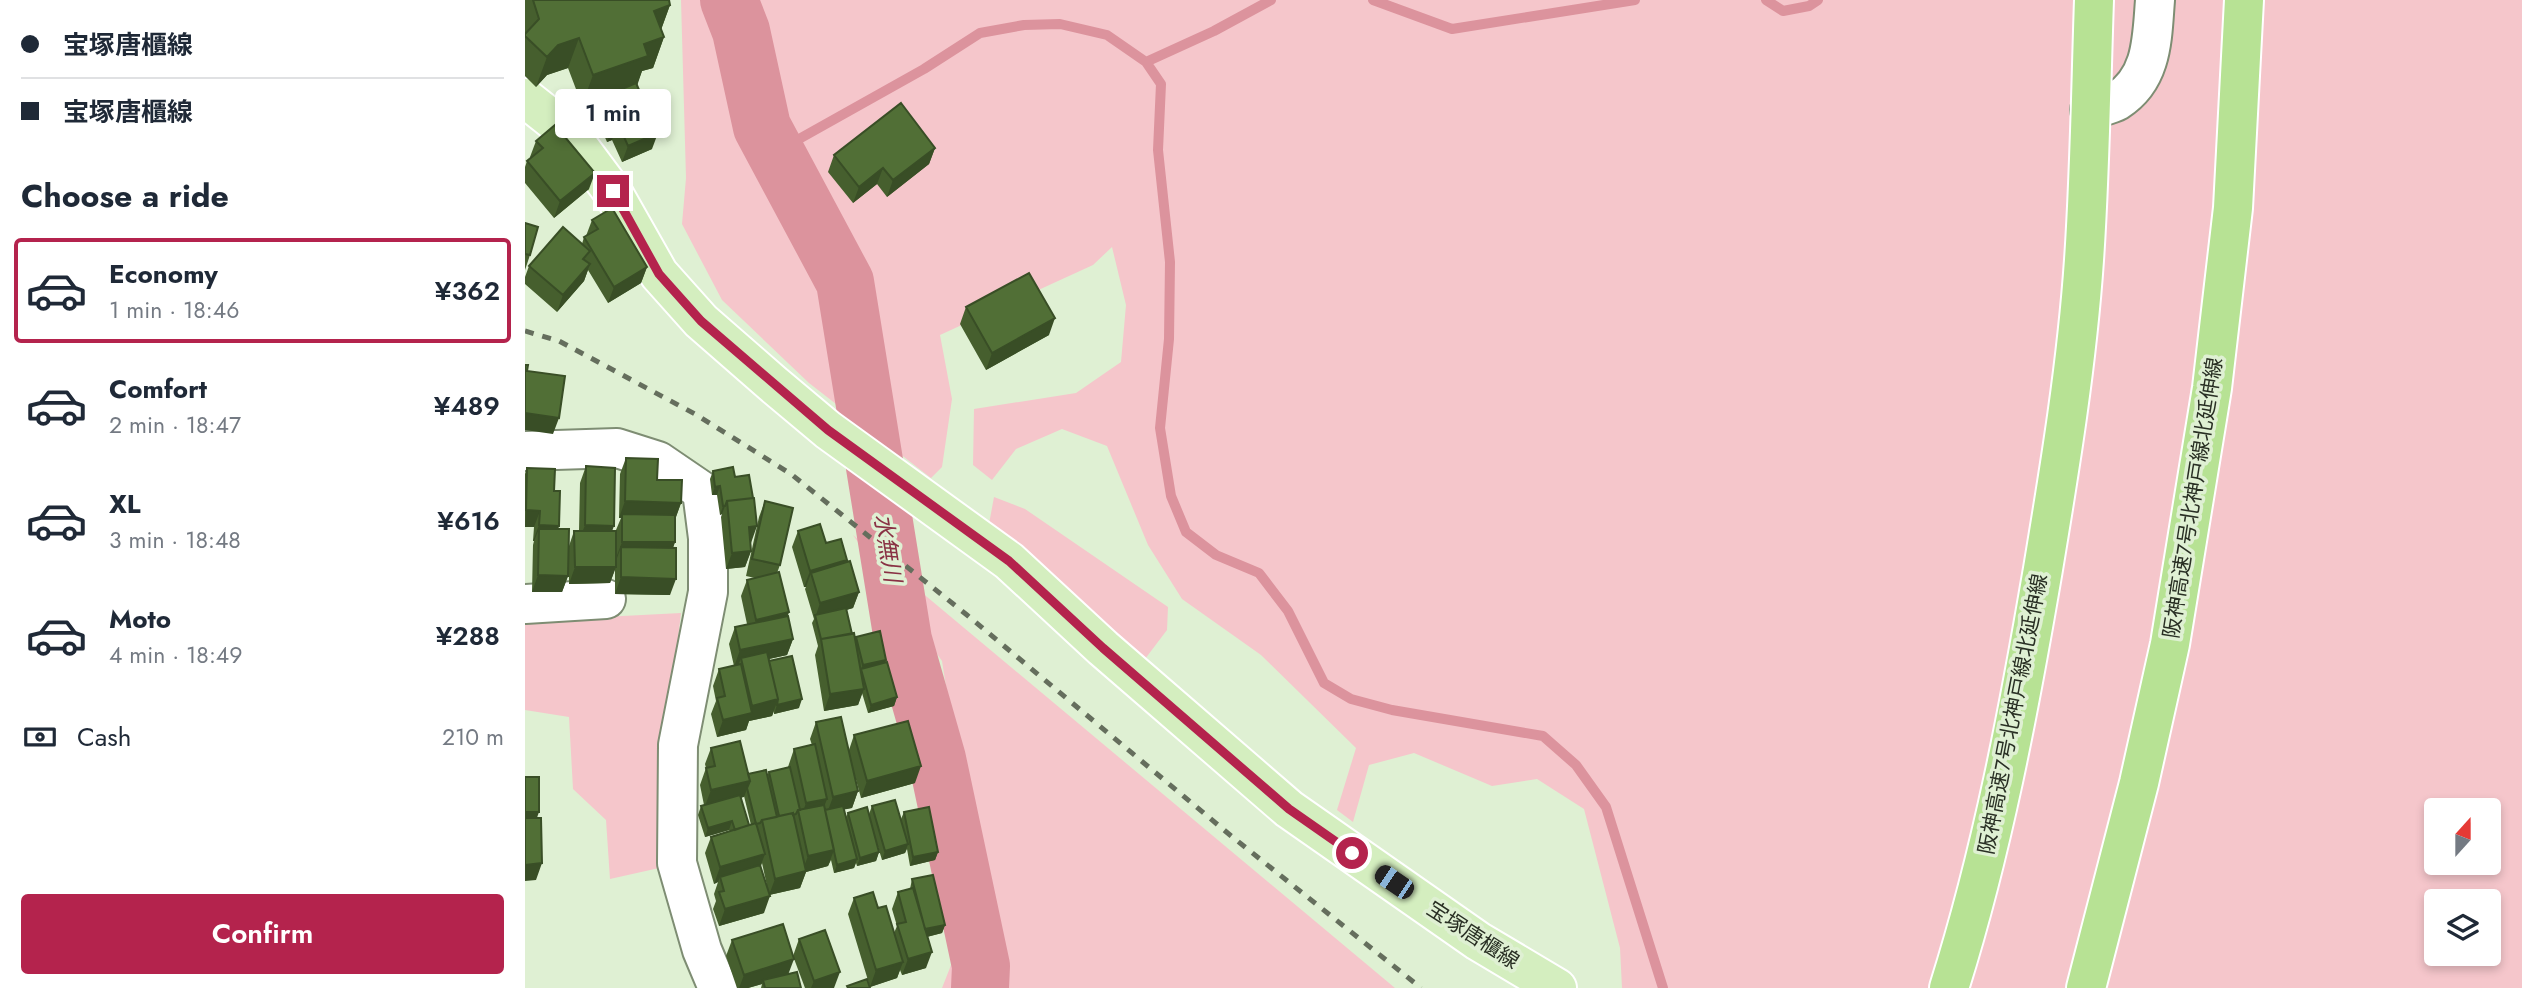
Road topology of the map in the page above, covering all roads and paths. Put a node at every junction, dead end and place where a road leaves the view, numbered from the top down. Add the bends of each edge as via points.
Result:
1 (2094, 0) edge
2 (2155, 0) edge
3 (2244, 0) edge
4 (525, 97) edge
5 (2090, 110) junction
6 (525, 451) edge
7 (606, 599) dead end
8 (525, 604) edge
9 (718, 988) edge
10 (1557, 988) edge
11 (1949, 988) edge
12 (2086, 988) edge

1 - 5 highway
2 - 5 street via 2150,56 2139,81 2116,102
3 - 12 highway, 阪神高速7号北神戸線北延伸線 via 2233,208 2212,388 2170,643
4 - 10 main road, 宝塚唐櫃線 via 568,132 613,191 659,274 701,321 828,430 1009,561 1289,809 1478,941
5 - 11 highway, 阪神高速７号北神戸線北延伸線 via 2084,260 2065,437 2029,651 1994,819
6 - 9 street via 617,448 658,461 702,491 708,592 678,745 677,863
7 - 8 street

